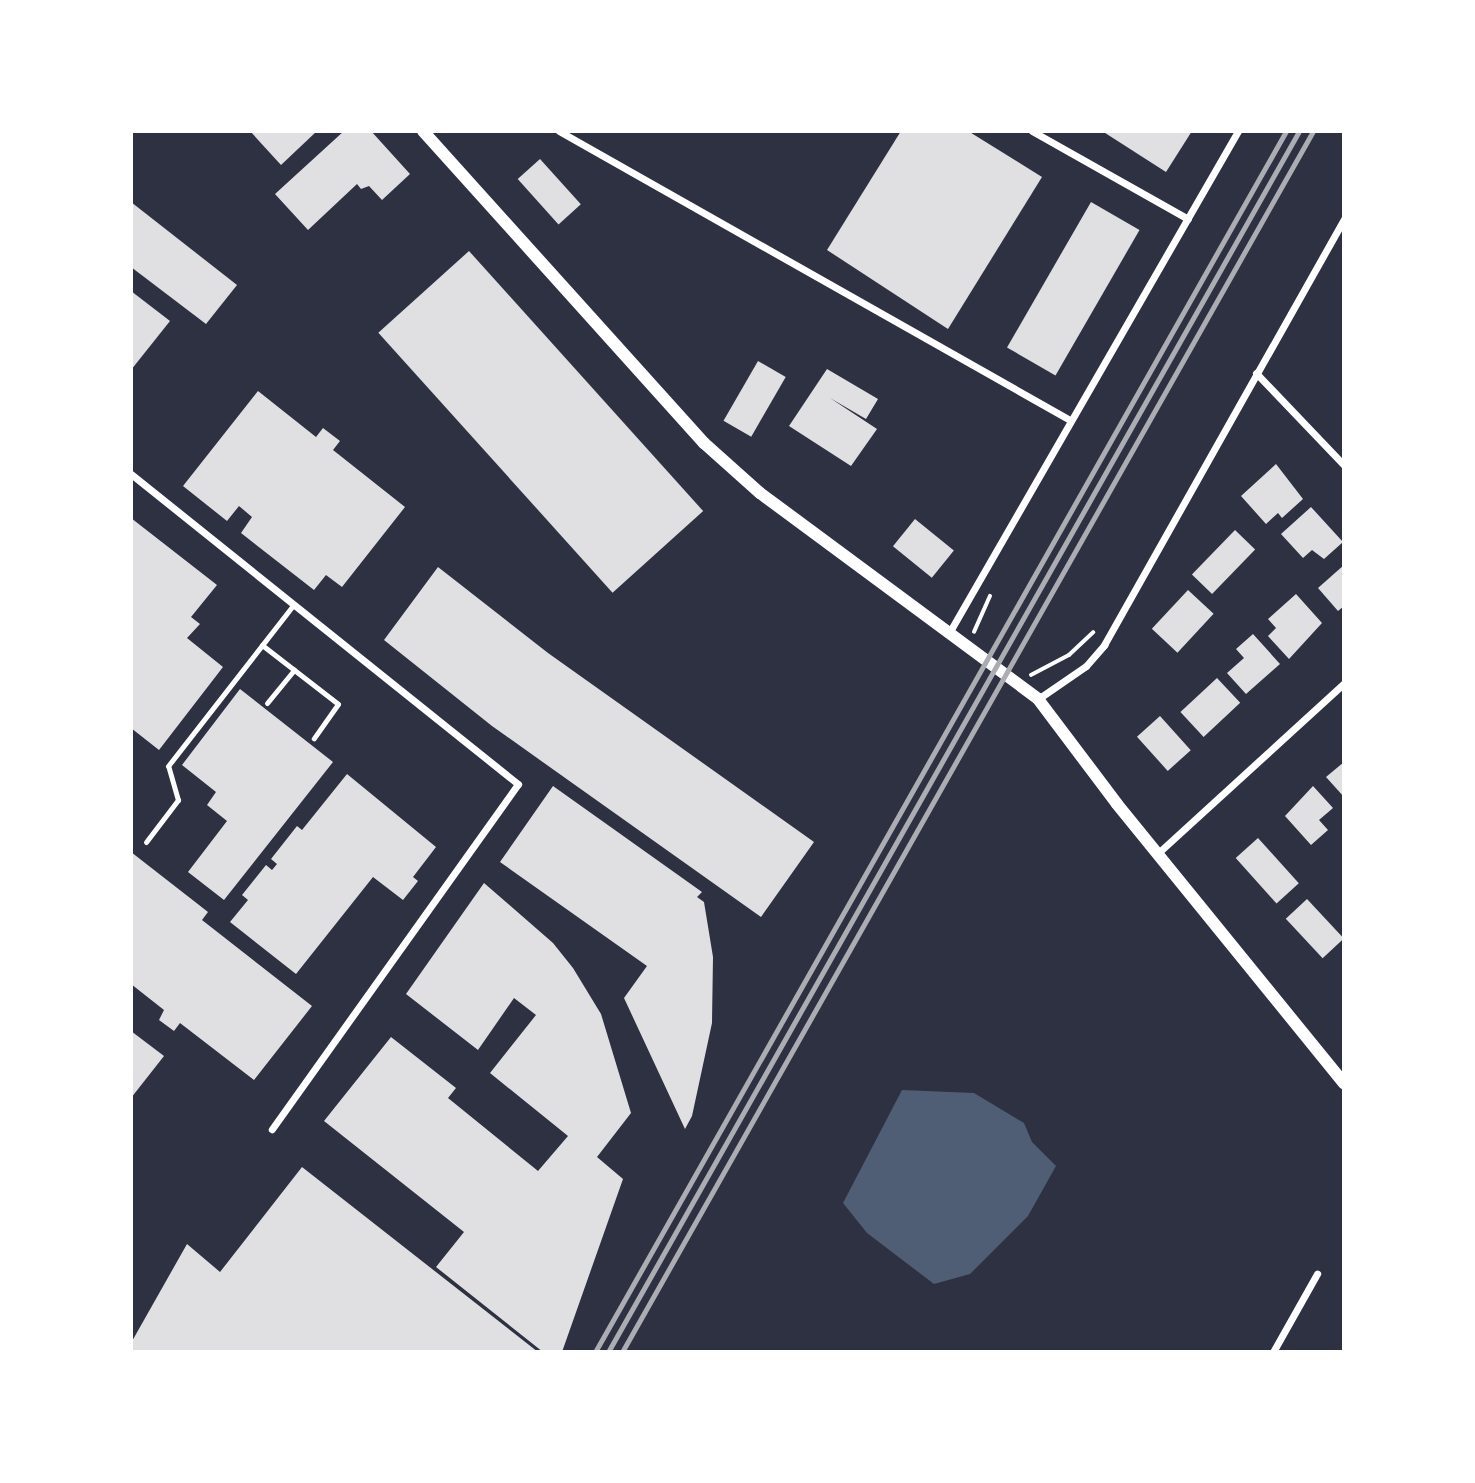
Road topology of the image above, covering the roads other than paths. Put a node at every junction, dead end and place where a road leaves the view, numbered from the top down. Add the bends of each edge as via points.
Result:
1 (559, 131) edge
2 (1032, 131) edge
3 (1238, 131) edge
4 (425, 132) edge
5 (1188, 219) junction
6 (1344, 219) edge
7 (1256, 373) junction
8 (1070, 420) junction
9 (1344, 465) edge
10 (131, 474) edge
11 (294, 604) junction
12 (949, 633) junction
13 (262, 645) junction
14 (294, 670) junction
15 (1344, 683) edge
16 (1038, 699) junction
17 (267, 703) dead end
18 (314, 738) dead end
19 (146, 842) dead end
20 (1157, 854) junction
21 (1344, 1083) edge
22 (272, 1129) dead end
23 (1317, 1274) dead end
24 (1273, 1352) edge

1 - 8 street
2 - 5 street
3 - 5 street
4 - 12 street via 720,458 760,493
5 - 8 street
6 - 7 street
7 - 9 street
7 - 16 street via 1104,645 1086,666
8 - 12 street
10 - 11 street
11 - 13 lane
11 - 22 street via 518,783
12 - 16 street
13 - 14 lane
13 - 19 lane via 168,766 178,800
14 - 17 lane
14 - 18 lane via 338,704
15 - 20 street
16 - 20 street
20 - 21 street
23 - 24 street

